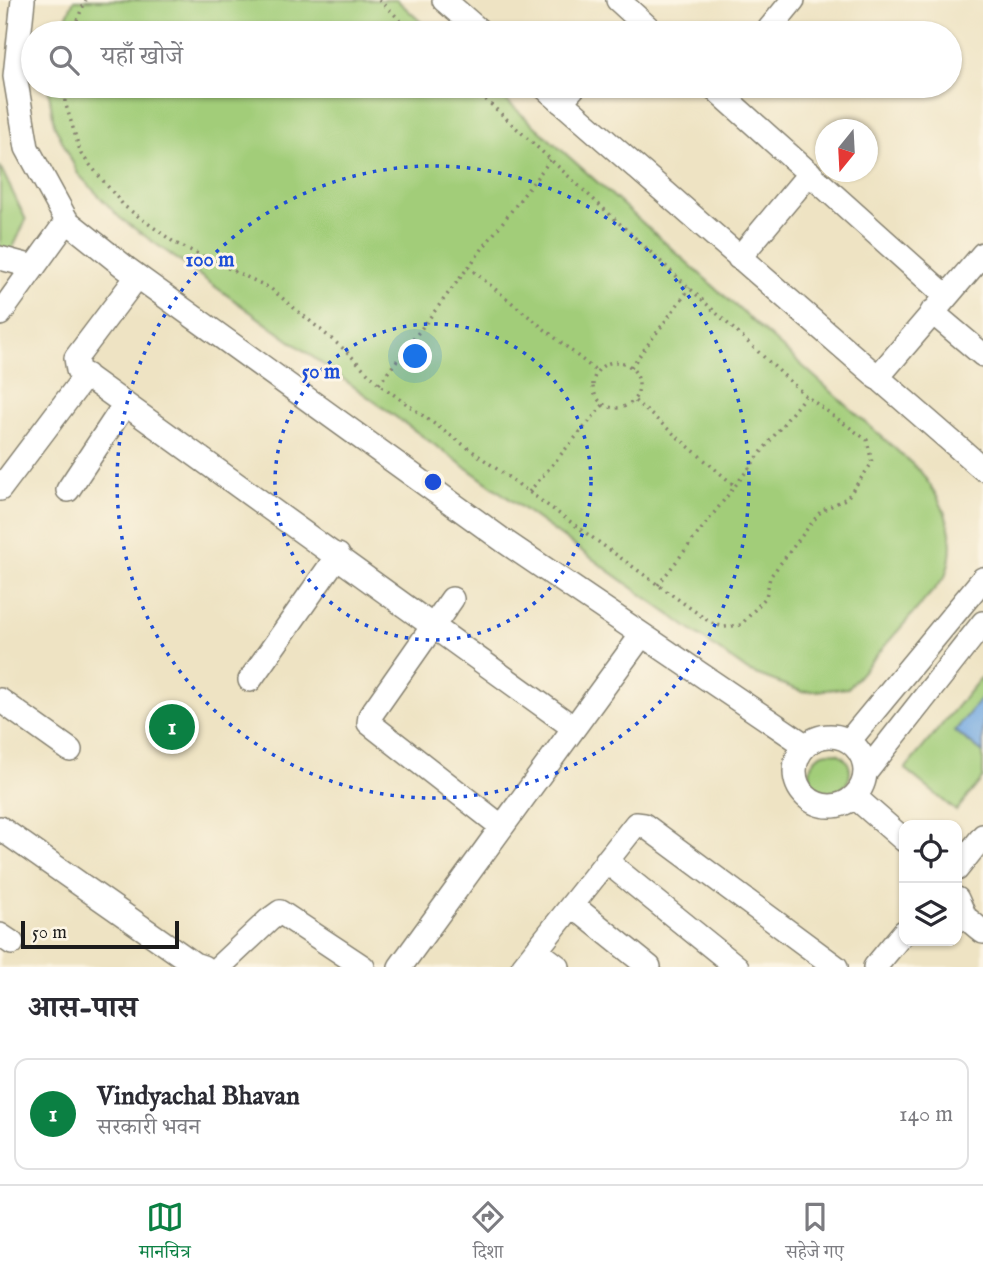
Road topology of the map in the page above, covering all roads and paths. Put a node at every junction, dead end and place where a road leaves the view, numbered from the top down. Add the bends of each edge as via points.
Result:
1 (23, 0) edge
2 (86, 0) edge
3 (379, 0) edge
4 (444, 0) edge
5 (618, 0) edge
6 (793, 0) edge
7 (76, 21) edge
8 (402, 21) edge
9 (468, 21) edge
10 (627, 21) edge
11 (776, 21) edge
12 (65, 98) edge
13 (484, 98) edge
14 (572, 98) edge
15 (729, 98) edge
16 (551, 159) junction
17 (810, 173) junction
18 (67, 221) junction
19 (983, 254) edge
20 (0, 258) edge
21 (739, 258) junction
22 (34, 267) junction
23 (468, 267) junction
24 (137, 276) junction
25 (690, 288) junction
26 (939, 304) junction
27 (0, 314) edge
28 (983, 355) edge
29 (631, 367) junction
30 (596, 371) junction
31 (86, 376) junction
32 (877, 378) junction
33 (379, 384) junction
34 (806, 396) junction
35 (635, 401) junction
36 (125, 404) junction
37 (604, 404) junction
38 (983, 469) edge
39 (735, 486) junction
40 (0, 489) edge
41 (68, 490) dead end
42 (529, 492) junction
43 (338, 555) junction
44 (983, 579) edge
45 (658, 585) junction
46 (452, 598) dead end
47 (983, 623) edge
48 (433, 625) junction
49 (641, 636) junction
50 (250, 680) dead end
51 (0, 700) edge
52 (574, 728) junction
53 (849, 741) junction
54 (805, 745) junction
55 (69, 750) dead end
56 (866, 772) junction
57 (855, 797) junction
58 (502, 827) junction
59 (0, 828) edge
60 (899, 836) edge
61 (983, 836) edge
62 (607, 860) junction
63 (962, 863) edge
64 (572, 905) junction
65 (962, 910) edge
66 (983, 932) edge
67 (899, 938) edge
68 (530, 959) edge
69 (203, 967) edge
70 (219, 967) edge
71 (363, 967) edge
72 (400, 967) edge
73 (558, 967) edge
74 (649, 967) edge
75 (737, 967) edge
76 (836, 967) edge
77 (875, 967) edge

1 - 18 street via 15,76 27,148
2 - 7 path
3 - 8 path
4 - 9 street
5 - 10 street
6 - 11 street
12 - 33 path via 81,154 124,206 175,243 271,288
13 - 16 path
14 - 21 street
15 - 17 street
16 - 23 path
16 - 25 path
17 - 21 street
17 - 26 street
18 - 22 street
18 - 24 street
19 - 26 street
20 - 22 street
21 - 32 street
22 - 27 street
23 - 30 path
23 - 33 path
24 - 31 street via 76,358 78,370
24 - 49 street
25 - 29 path
25 - 34 path
26 - 28 street
26 - 32 street
29 - 30 path via 621,361 606,363
29 - 35 path via 640,388
30 - 37 path via 593,394
31 - 36 street
31 - 40 street
32 - 38 street
33 - 42 path
34 - 39 path
34 - 45 path via 866,440 872,463 847,498 821,511 775,570 766,597 741,625 711,623
35 - 37 path via 618,409
35 - 39 path
36 - 41 street
36 - 43 street
37 - 42 path
39 - 45 path
42 - 45 path
43 - 48 street
43 - 50 street
44 - 53 street
46 - 48 street
47 - 56 street
48 - 52 street
48 - 58 street via 369,723
49 - 52 street
49 - 54 street
51 - 55 street
52 - 58 street
53 - 54 street via 826,736
53 - 56 street via 862,754
54 - 57 street via 794,767 795,780 809,800 832,807
56 - 57 street
57 - 60 street
58 - 72 street
59 - 69 street
61 - 63 street
62 - 64 street
62 - 75 street
62 - 76 street via 636,824 644,825
64 - 68 street
64 - 74 street
65 - 66 street
67 - 77 street
68 - 73 street
70 - 71 street via 281,912

